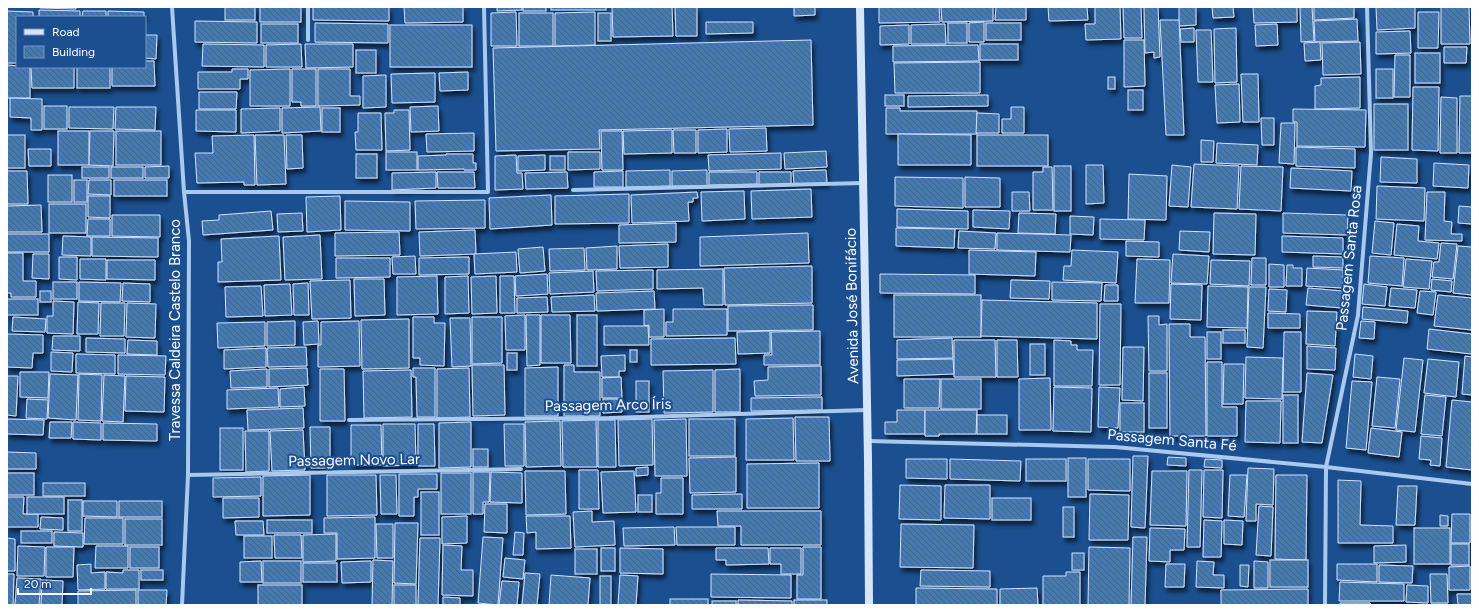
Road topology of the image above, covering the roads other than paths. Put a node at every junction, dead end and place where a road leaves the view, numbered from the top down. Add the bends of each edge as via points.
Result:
1 (172, 7) edge
2 (308, 7) edge
3 (484, 7) edge
4 (860, 7) edge
5 (1367, 7) edge
6 (308, 40) dead end
7 (864, 183) junction
8 (572, 190) dead end
9 (184, 192) junction
10 (868, 410) junction
11 (349, 420) dead end
12 (868, 441) junction
13 (1326, 467) junction
14 (521, 469) dead end
15 (188, 476) junction
16 (1472, 484) edge
17 (182, 605) edge
18 (869, 605) edge
19 (1325, 605) edge

1 - 9 street, Travessa Caldeira Castelo Branco
2 - 6 street
3 - 9 street via 488,192
4 - 7 main road, Avenida José Bonifácio
5 - 13 street, Passagem Santa Rosa via 1371,153 1358,308
7 - 8 street
7 - 10 main road, Avenida José Bonifácio
9 - 15 street, Travessa Caldeira Castelo Branco via 189,242
10 - 11 street, Passagem Arco Íris via 609,418
10 - 12 main road, Avenida José Bonifácio
12 - 13 street, Passagem Santa Fé via 1115,446
12 - 18 main road, Avenida José Bonifácio
13 - 16 street, Passagem Santa Fé
13 - 19 street, Passagem Santa Rosa
14 - 15 street, Passagem Novo Lar
15 - 17 street, Travessa Caldeira Castelo Branco

